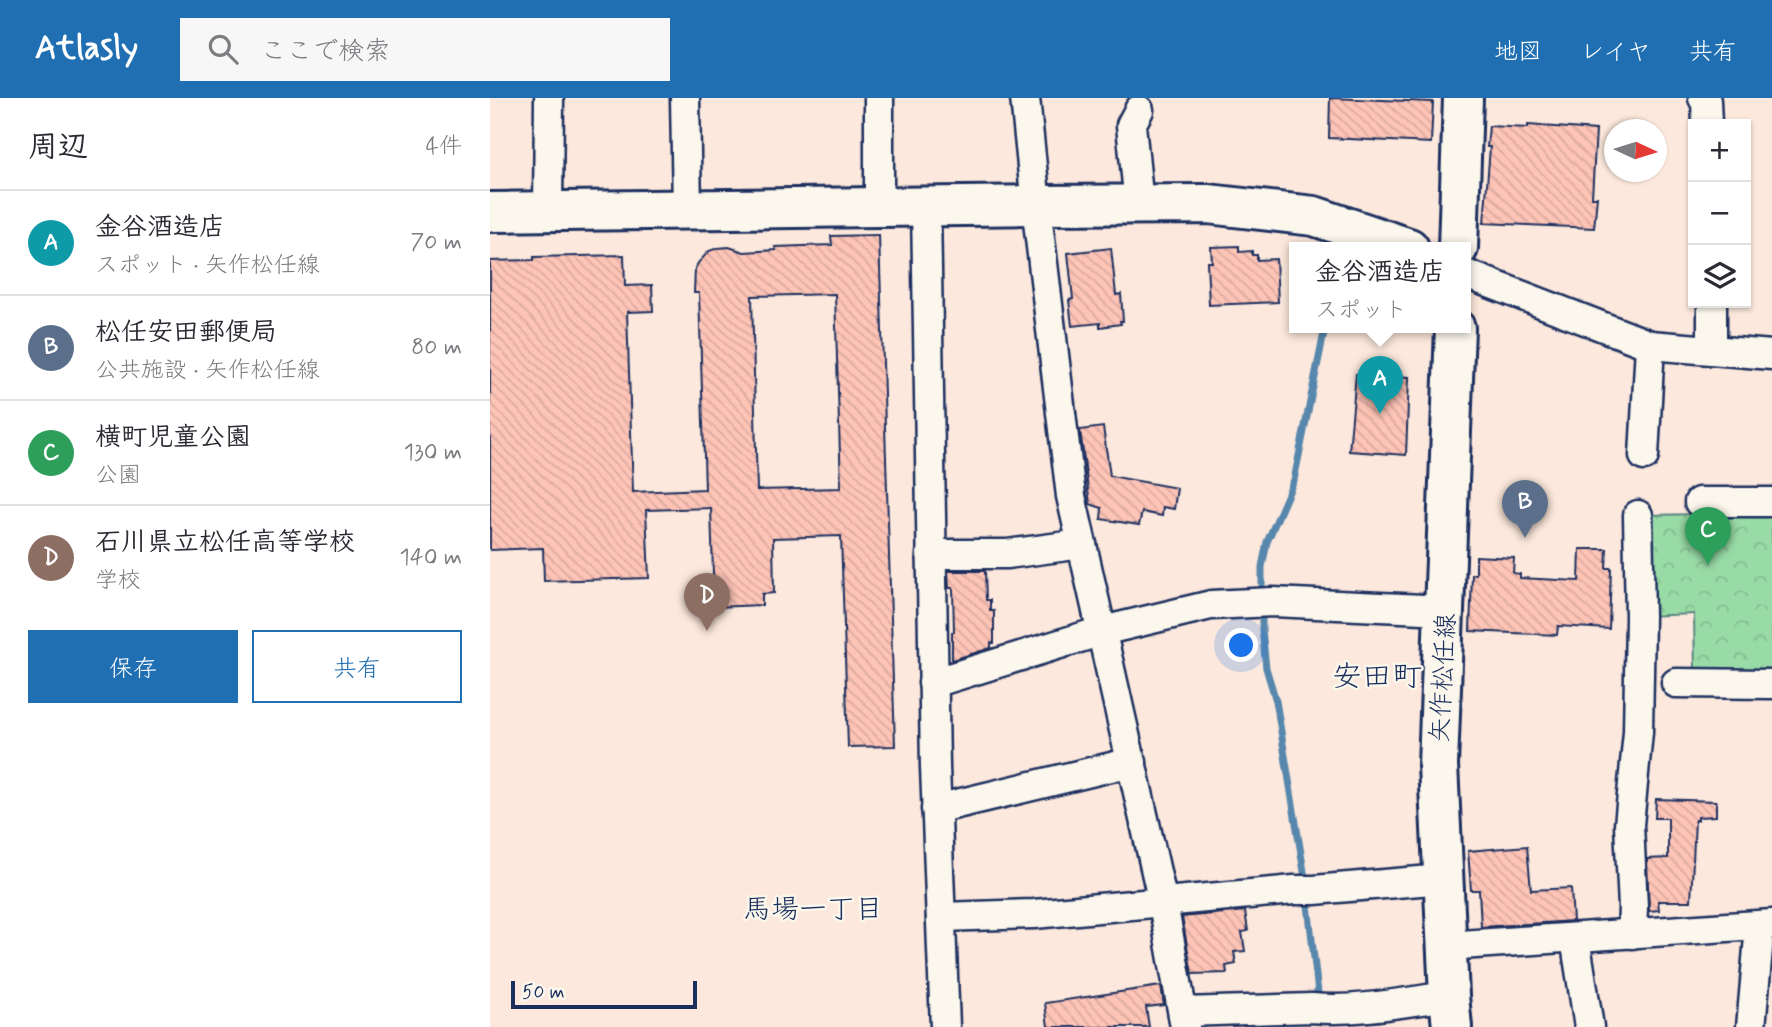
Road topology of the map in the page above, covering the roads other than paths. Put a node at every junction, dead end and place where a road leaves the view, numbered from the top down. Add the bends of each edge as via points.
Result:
1 (549, 98) edge
2 (685, 98) edge
3 (880, 98) edge
4 (1025, 98) edge
5 (1463, 98) edge
6 (1139, 110) dead end
7 (1036, 205) junction
8 (1139, 205) junction
9 (926, 206) junction
10 (879, 207) junction
11 (687, 209) junction
12 (548, 211) junction
13 (490, 212) edge
14 (1391, 242) edge
15 (1458, 242) edge
16 (1471, 276) edge
17 (1712, 308) edge
18 (1455, 333) edge
19 (1650, 345) junction
20 (1712, 350) junction
21 (1772, 355) edge
22 (1644, 456) dead end
23 (1699, 502) dead end
24 (1772, 502) edge
25 (1638, 515) dead end
26 (1082, 544) junction
27 (931, 554) junction
28 (1446, 610) junction
29 (1102, 631) junction
30 (933, 683) junction
31 (1676, 683) dead end
32 (1772, 684) edge
33 (1132, 762) junction
34 (936, 809) junction
35 (1443, 879) junction
36 (1163, 903) junction
37 (941, 917) junction
38 (1766, 925) edge
39 (1632, 934) junction
40 (1575, 938) junction
41 (1446, 946) junction
42 (1450, 1011) edge
43 (1184, 1019) edge
44 (945, 1027) edge
45 (1589, 1027) edge
46 (1751, 1027) edge

1 - 12 street
2 - 11 street
3 - 10 street
4 - 7 street
5 - 15 street
6 - 8 street via 1131,125
7 - 8 street
7 - 9 street
7 - 26 street via 1071,496
8 - 14 street via 1208,204 1314,216
9 - 10 street
9 - 27 street
10 - 11 street
11 - 12 street
12 - 13 street
16 - 19 street
17 - 20 street
18 - 28 street, 矢作松任線
19 - 20 street
19 - 22 street
20 - 21 street
23 - 24 street
25 - 39 street via 1638,732 1629,825
26 - 27 street via 1007,554
26 - 29 street
27 - 30 street
28 - 29 street via 1262,603 1211,606
28 - 35 street, 矢作松任線 via 1438,765
29 - 30 street
29 - 33 street
30 - 34 street
31 - 32 street
33 - 34 street
33 - 36 street
34 - 37 street
35 - 36 street
35 - 41 street, 矢作松任線
36 - 37 street
36 - 43 street
37 - 44 street
38 - 39 street
38 - 46 street
39 - 40 street
40 - 41 street
40 - 45 street
41 - 42 street, 矢作松任線
42 - 43 street via 1322,1009

